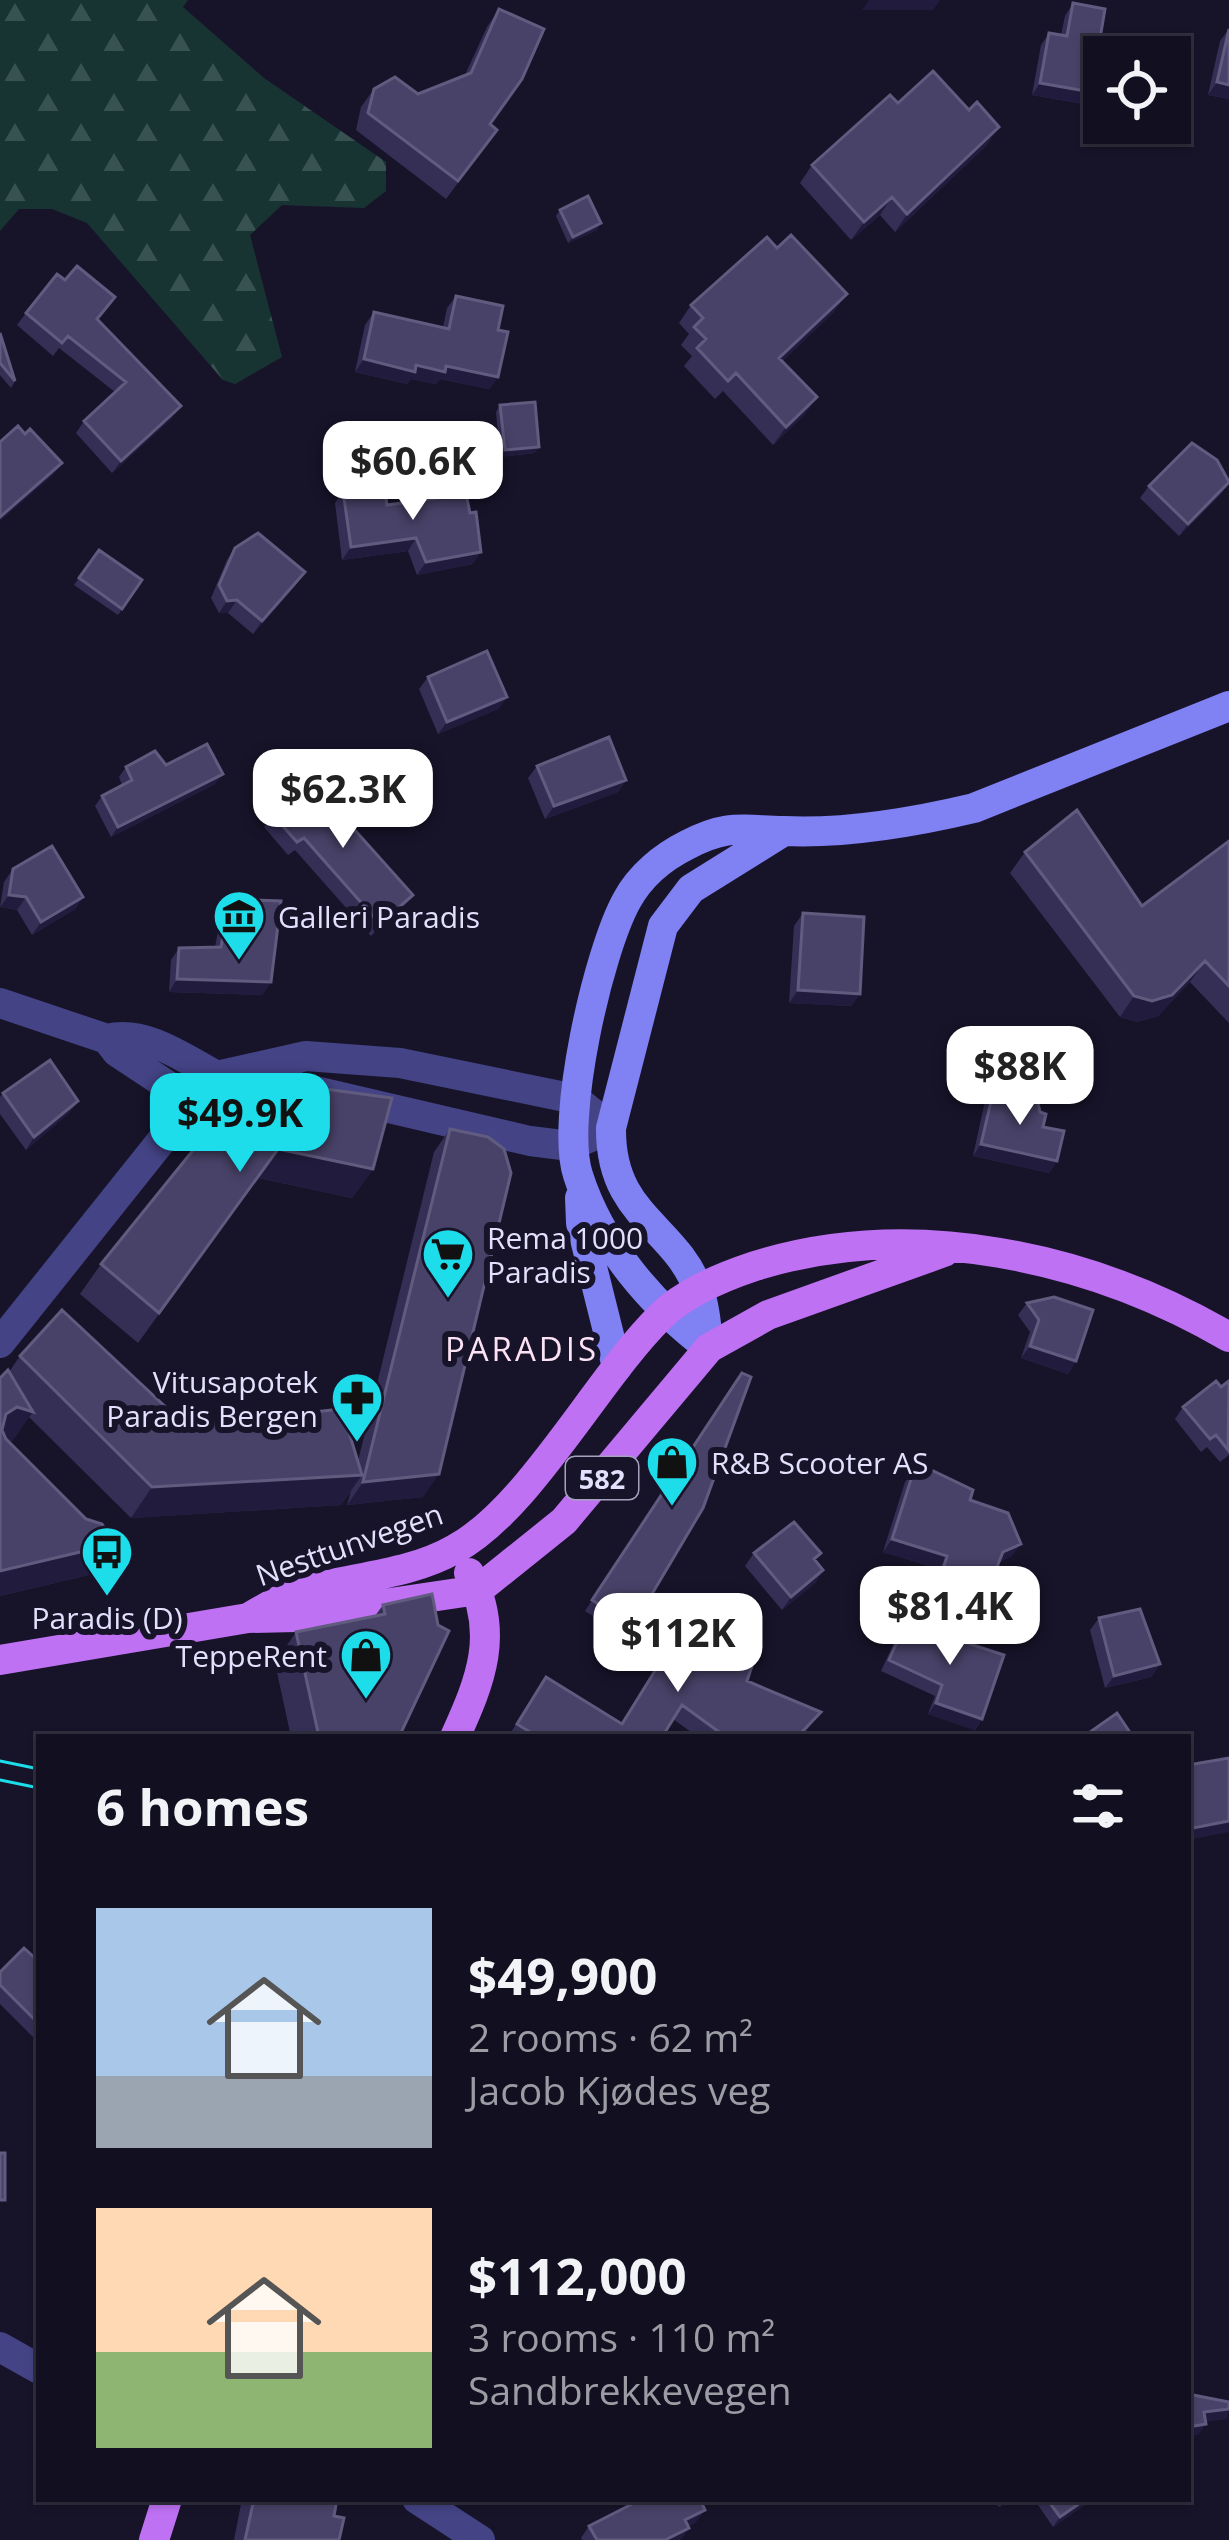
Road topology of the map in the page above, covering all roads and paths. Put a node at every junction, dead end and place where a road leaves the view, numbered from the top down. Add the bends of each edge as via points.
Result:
1 (1229, 706) edge
2 (784, 832) junction
3 (0, 1004) edge
4 (107, 1039) junction
5 (270, 1069) junction
6 (217, 1076) junction
7 (188, 1099) junction
8 (575, 1099) junction
9 (611, 1128) junction
10 (570, 1146) junction
11 (579, 1180) junction
12 (956, 1248) junction
13 (708, 1284) junction
14 (663, 1313) junction
15 (1229, 1336) edge
16 (0, 1343) edge
17 (709, 1348) junction
18 (617, 1367) junction
19 (456, 1549) junction
20 (478, 1590) junction
21 (248, 1618) junction
22 (0, 1660) edge
23 (456, 1734) edge
24 (0, 2347) edge
25 (36, 2367) edge
26 (164, 2502) edge
27 (422, 2502) edge
28 (154, 2540) edge
29 (480, 2540) edge

1 - 2 main road via 974,808
2 - 8 main road via 742,825 713,833 639,881 611,938
2 - 9 main road via 691,889 663,926
3 - 4 street
4 - 6 street via 158,1045
4 - 7 street
5 - 6 street
5 - 8 street via 306,1057 350,1057
5 - 10 street via 290,1085
6 - 7 street
7 - 16 street
8 - 9 street
8 - 10 main road
9 - 10 street
9 - 13 main road via 610,1157 623,1189
10 - 11 main road
11 - 14 main road
11 - 18 main road via 581,1223
12 - 13 main road, 582 via 859,1244 788,1256
12 - 15 main road, 582 via 1094,1276 1177,1306
12 - 17 main road, 582 via 768,1315
13 - 14 main road, Nesttunvegen / 582
13 - 17 main road
14 - 17 main road
14 - 18 main road, Nesttunvegen / 582
17 - 20 main road, 582 via 564,1521
18 - 19 main road, Nesttunvegen / 582 via 534,1472
19 - 20 main road
19 - 21 main road, Nesttunvegen / 582 via 295,1594
20 - 21 main road, Nesttunvegen / 582
20 - 23 main road via 488,1648
21 - 22 main road, Nesttunvegen / 582
24 - 25 street
26 - 28 main road
27 - 29 street

